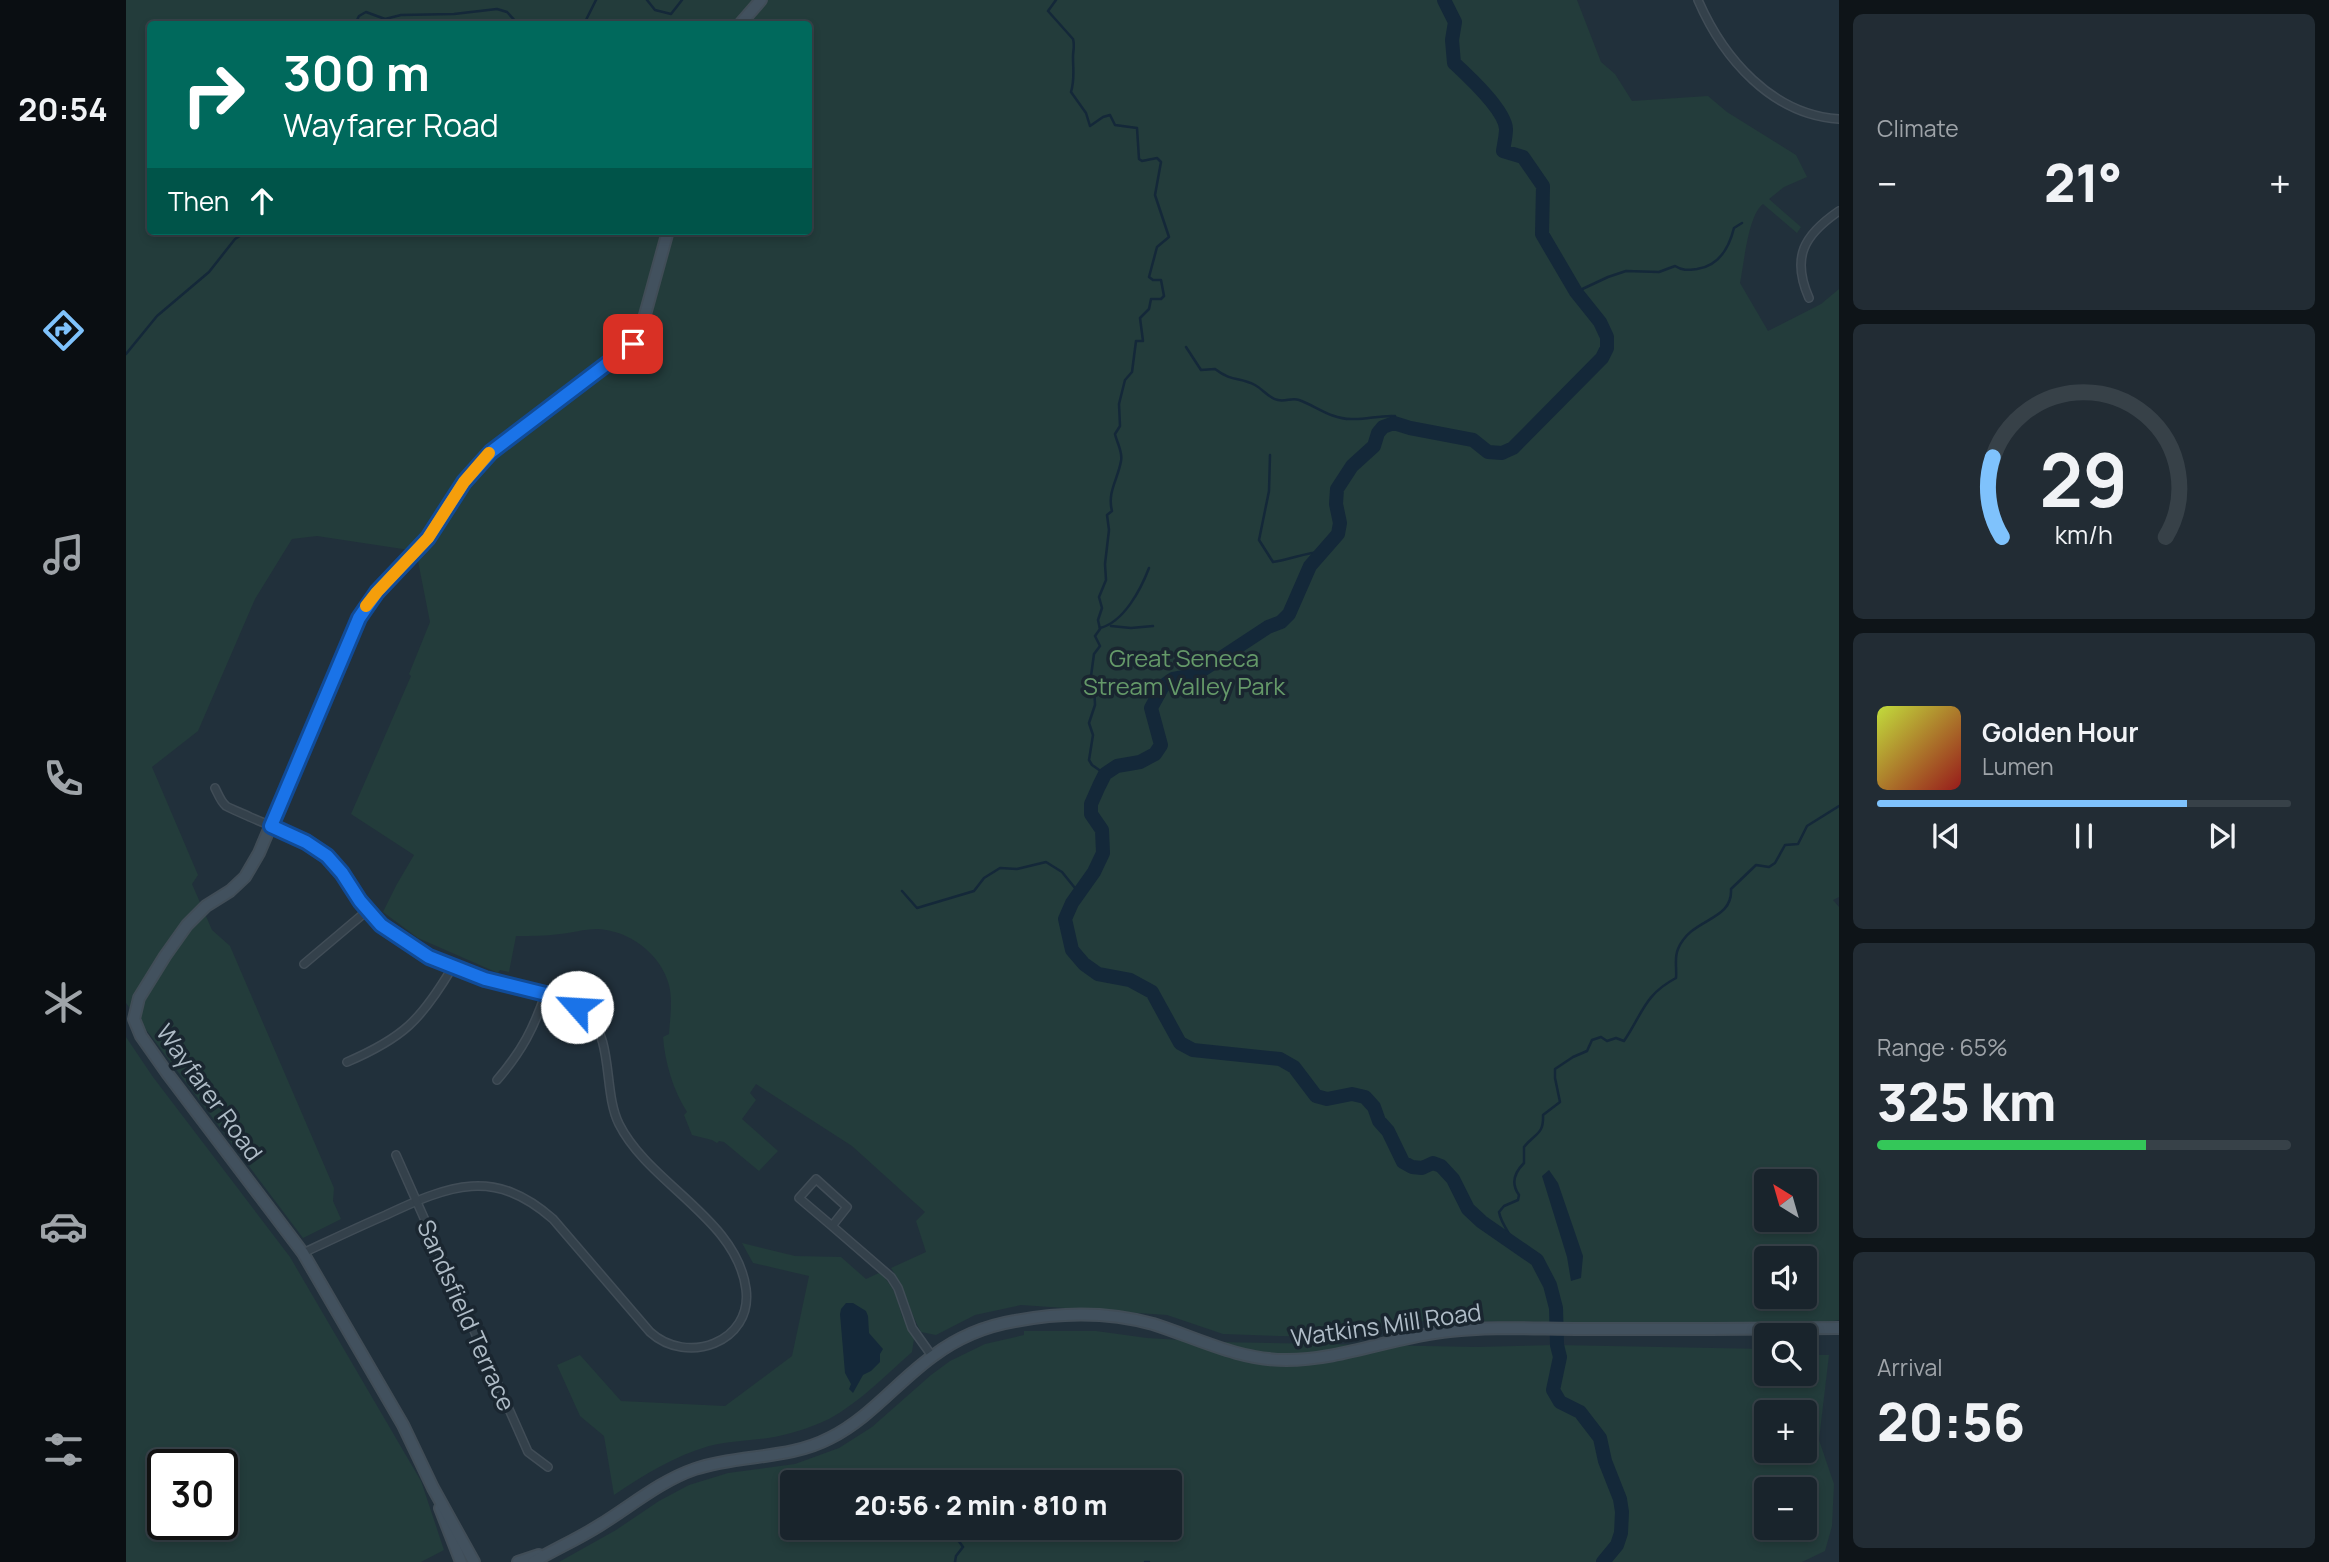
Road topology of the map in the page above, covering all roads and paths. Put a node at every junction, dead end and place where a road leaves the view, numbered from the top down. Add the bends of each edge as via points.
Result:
1 (761, 0) edge
2 (1698, 0) edge
3 (743, 21) edge
4 (1839, 119) edge
5 (1839, 211) edge
6 (667, 235) edge
7 (1809, 298) dead end
8 (215, 788) dead end
9 (271, 826) junction
10 (368, 910) junction
11 (304, 964) dead end
12 (452, 968) junction
13 (546, 992) junction
14 (347, 1062) dead end
15 (497, 1080) dead end
16 (396, 1156) dead end
17 (416, 1201) junction
18 (832, 1226) junction
19 (303, 1253) junction
20 (1839, 1328) edge
21 (932, 1356) junction
22 (548, 1467) dead end
23 (433, 1488) junction
24 (454, 1544) junction
25 (548, 1552) junction
26 (453, 1562) edge
27 (461, 1562) edge
28 (474, 1562) edge
29 (518, 1562) edge
30 (533, 1562) edge

1 - 3 street
2 - 4 street via 1729,56 1747,75 1803,112
5 - 7 street via 1809,237 1800,260
6 - 9 street, Wayfarer Road via 633,344 512,434 476,467 428,538 370,600
8 - 9 street via 223,805
9 - 10 street via 327,856
9 - 19 street, Wayfarer Road via 245,877 187,925 139,998 134,1019 160,1064
10 - 11 street
10 - 12 street via 404,943
12 - 13 street
12 - 14 street via 431,1003 410,1026 377,1049
13 - 15 street via 527,1041
13 - 17 street via 566,999 589,1016 604,1046 612,1106 627,1138 726,1241 746,1288 738,1323 709,1347 671,1346 650,1332 554,1219 516,1193 475,1185
16 - 17 street, Sandsfield Terrace
17 - 19 street
17 - 22 street, Sandsfield Terrace via 528,1452
18 - 18 street via 848,1207 816,1179 799,1198
18 - 21 street via 891,1277 912,1328
19 - 23 street, Wayfarer Road via 403,1425
20 - 21 street, Watkins Mill Road via 1480,1329 1428,1334 1323,1357 1269,1359 1232,1353 1126,1317 1068,1314 981,1330
21 - 25 street, Watkins Mill Road via 876,1406 833,1436 791,1452 726,1461 671,1479
23 - 24 street, Wayfarer Road
23 - 28 street, Wayfarer Road
24 - 26 street
24 - 27 street, Wayfarer Road
25 - 29 street, Watkins Mill Road
25 - 30 street, Watkins Mill Road

